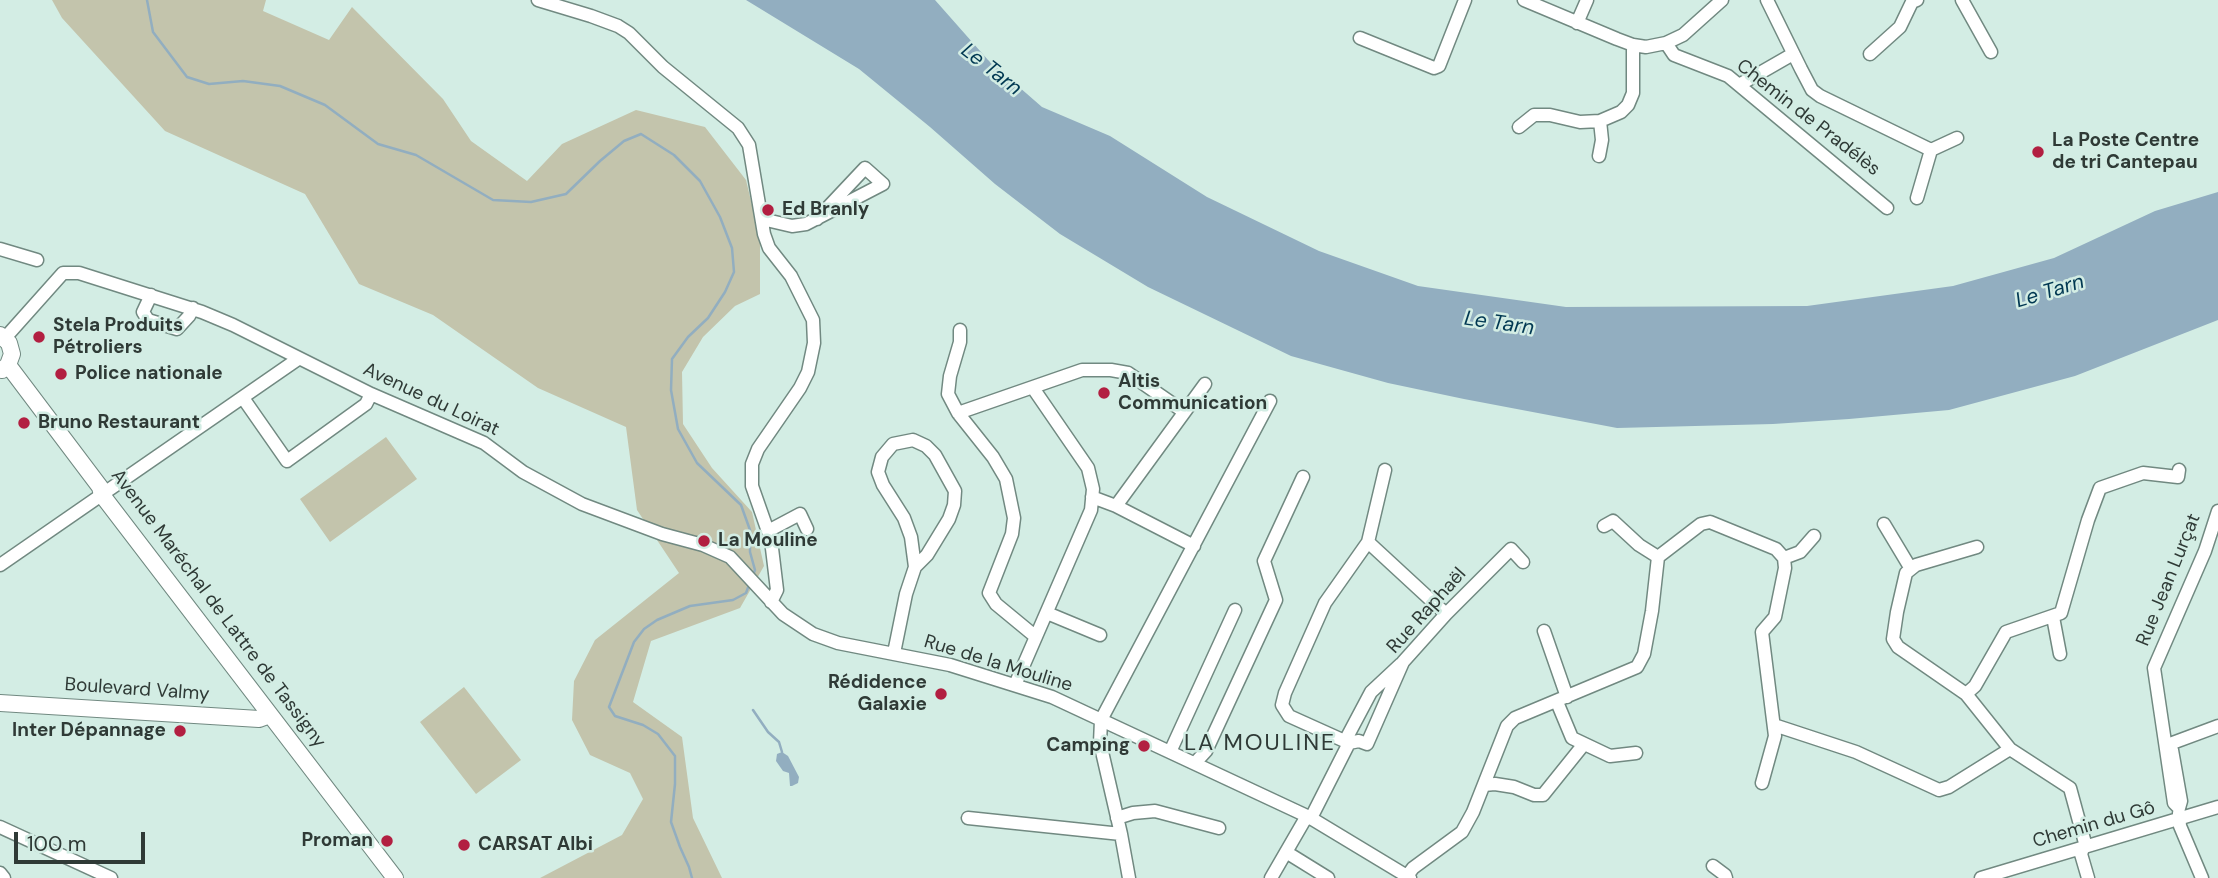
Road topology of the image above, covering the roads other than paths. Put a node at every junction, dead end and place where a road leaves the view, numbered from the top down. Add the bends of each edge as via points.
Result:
1 (537, 0) edge
2 (1465, 0) edge
3 (1524, 0) edge
4 (1587, 0) edge
5 (1722, 0) edge
6 (1767, 0) edge
7 (1917, 0) edge
8 (1962, 0) edge
9 (1577, 23) junction
10 (1360, 38) dead end
11 (1666, 43) junction
12 (1633, 45) junction
13 (1991, 52) dead end
14 (1793, 54) junction
15 (1870, 54) dead end
16 (1739, 85) junction
17 (1600, 121) junction
18 (1519, 127) dead end
19 (1957, 138) dead end
20 (1931, 150) junction
21 (1599, 156) dead end
22 (1917, 198) dead end
23 (1887, 208) dead end
24 (762, 219) junction
25 (817, 219) junction
26 (0, 249) edge
27 (37, 260) dead end
28 (151, 295) junction
29 (193, 309) junction
30 (960, 330) dead end
31 (2, 336) edge
32 (298, 359) junction
33 (3, 369) edge
34 (1205, 384) dead end
35 (1033, 388) junction
36 (372, 394) junction
37 (243, 398) junction
38 (1270, 401) dead end
39 (1183, 411) junction
40 (958, 413) junction
41 (1385, 470) dead end
42 (2179, 470) dead end
43 (1303, 477) dead end
44 (101, 494) junction
45 (1092, 497) junction
46 (1116, 506) junction
47 (2218, 512) edge
48 (1884, 524) dead end
49 (1604, 526) dead end
50 (807, 529) dead end
51 (768, 531) junction
52 (1814, 536) dead end
53 (1368, 542) junction
54 (1194, 546) junction
55 (1978, 547) dead end
56 (1658, 556) junction
57 (730, 557) joint
58 (1784, 558) junction
59 (1523, 562) dead end
60 (0, 565) edge
61 (915, 567) junction
62 (1911, 569) junction
63 (771, 602) junction
64 (1235, 610) dead end
65 (1047, 613) junction
66 (1446, 614) junction
67 (2053, 617) junction
68 (1544, 631) dead end
69 (1100, 635) dead end
70 (1036, 637) junction
71 (894, 653) junction
72 (2060, 654) dead end
73 (1404, 662) junction
74 (1015, 685) junction
75 (1966, 694) junction
76 (1562, 699) junction
77 (0, 703) edge
78 (270, 715) junction
79 (1101, 720) junction
80 (1774, 725) junction
81 (2218, 726) edge
82 (1347, 742) junction
83 (1584, 744) junction
84 (2167, 745) junction
85 (2010, 749) junction
86 (1170, 752) junction
87 (1636, 754) dead end
88 (1195, 763) junction
89 (1762, 783) dead end
90 (1484, 785) junction
91 (2218, 807) edge
92 (2180, 814) junction
93 (1309, 817) junction
94 (968, 818) dead end
95 (1117, 818) junction
96 (0, 827) edge
97 (1219, 828) dead end
98 (1121, 834) junction
99 (2083, 849) junction
100 (1286, 852) junction
101 (1713, 866) dead end
102 (0, 873) edge
103 (1409, 877) edge
104 (4, 878) edge
105 (111, 878) edge
106 (396, 878) edge
107 (1129, 878) edge
108 (1272, 878) edge
109 (1328, 878) edge
110 (1726, 878) edge
111 (1981, 878) edge
112 (2088, 878) edge
113 (2203, 878) edge

1 - 24 street via 629,33 738,128 749,145
2 - 10 street via 1439,66 1434,68
3 - 9 street
4 - 9 street
5 - 11 street via 1683,35
6 - 14 street
7 - 15 street via 1900,27
8 - 13 street
9 - 12 street
11 - 12 street
11 - 16 street, Chemin de Pradélès via 1674,55 1728,76
12 - 17 street via 1635,82 1628,105
14 - 16 street
14 - 20 street via 1820,96
16 - 23 street, Chemin de Pradélès
17 - 18 street via 1534,115
17 - 21 street
19 - 20 street
20 - 22 street
24 - 25 street via 792,226
24 - 51 street via 769,248 791,276 813,320 814,343 800,388 752,464 752,486
25 - 25 street via 828,213 883,184 865,168
26 - 27 street
28 - 29 street, Avenue du Loirat
28 - 29 street via 143,312 148,320 177,328
28 - 31 street, Avenue du Loirat via 79,273 63,273
29 - 32 street, Avenue du Loirat
30 - 40 street via 948,394
31 - 33 main road via 12,354
32 - 36 street, Avenue du Loirat
32 - 37 street
33 - 44 main road, Avenue Maréchal de Lattre de Tassigny via 90,489
34 - 39 street
35 - 39 street via 1082,370 1111,370 1128,373
35 - 40 street
35 - 45 street via 1088,468
36 - 37 street via 366,404 287,461
36 - 57 street, Avenue du Loirat via 484,443 523,472 582,504
37 - 44 street
38 - 54 street
39 - 46 street
40 - 70 street via 993,457 1012,500 1012,534 989,593
41 - 53 street
42 - 67 street via 2178,477 2143,473 2100,488 2064,606
43 - 88 street via 1264,561 1276,600 1206,751
44 - 60 street
44 - 78 main road, Avenue Maréchal de Lattre de Tassigny
45 - 46 street
45 - 65 street via 1091,510
46 - 54 street
47 - 84 street, Rue Jean Lurçat via 2154,668
48 - 62 street
49 - 56 street via 1613,521
50 - 51 street via 800,514
51 - 63 street via 776,582
52 - 58 street via 1800,552
53 - 66 street
53 - 82 street via 1325,603 1282,705 1289,716
54 - 79 street
55 - 62 street
56 - 58 street via 1710,522 1776,549
56 - 76 street via 1644,654 1637,667
57 - 63 street, Rue de la Mouline
58 - 80 street via 1775,617 1762,632
59 - 66 street, Rue Raphaël via 1511,550
61 - 61 street via 949,519 955,491 934,455 913,440 893,444 882,457 878,472 904,518
61 - 71 street
62 - 75 street via 1906,573 1893,639
63 - 71 street, Rue de la Mouline via 808,632 838,643
64 - 86 street
65 - 69 street
65 - 70 street
66 - 73 street, Rue Raphaël
67 - 72 street
67 - 75 street via 2006,632
68 - 76 street
70 - 74 street
71 - 74 street, Rue de la Mouline
73 - 82 street via 1371,692
73 - 82 street, Rue Raphaël via 1367,744
74 - 79 street, Rue de la Mouline
75 - 85 street
76 - 83 street via 1572,738
76 - 90 street via 1515,718 1507,726
77 - 78 main road, Boulevard Valmy via 258,719
78 - 106 main road, Avenue Maréchal de Lattre de Tassigny
79 - 86 street, Rue de la Mouline
79 - 95 street via 1100,743
80 - 85 street via 1856,752 1939,790
80 - 89 street
81 - 84 street
82 - 93 street
83 - 87 street via 1610,756
83 - 90 street via 1543,795
84 - 92 street, Rue Jean Lurçat via 2174,803
85 - 99 street via 2070,788
86 - 88 street, Rue de la Mouline
88 - 93 street, Rue de la Mouline
90 - 103 street via 1462,832 1413,868
91 - 92 street, Chemin du Gô
92 - 99 street, Chemin du Gô
92 - 113 street, Rue Jean Lurçat via 2180,826
93 - 100 street
93 - 103 street, Rue de la Mouline
94 - 98 street
95 - 97 street via 1155,811
95 - 98 street
96 - 105 street
98 - 107 street
99 - 111 street, Chemin du Gô
99 - 112 street
100 - 108 street
100 - 109 street
101 - 110 street
102 - 104 street

